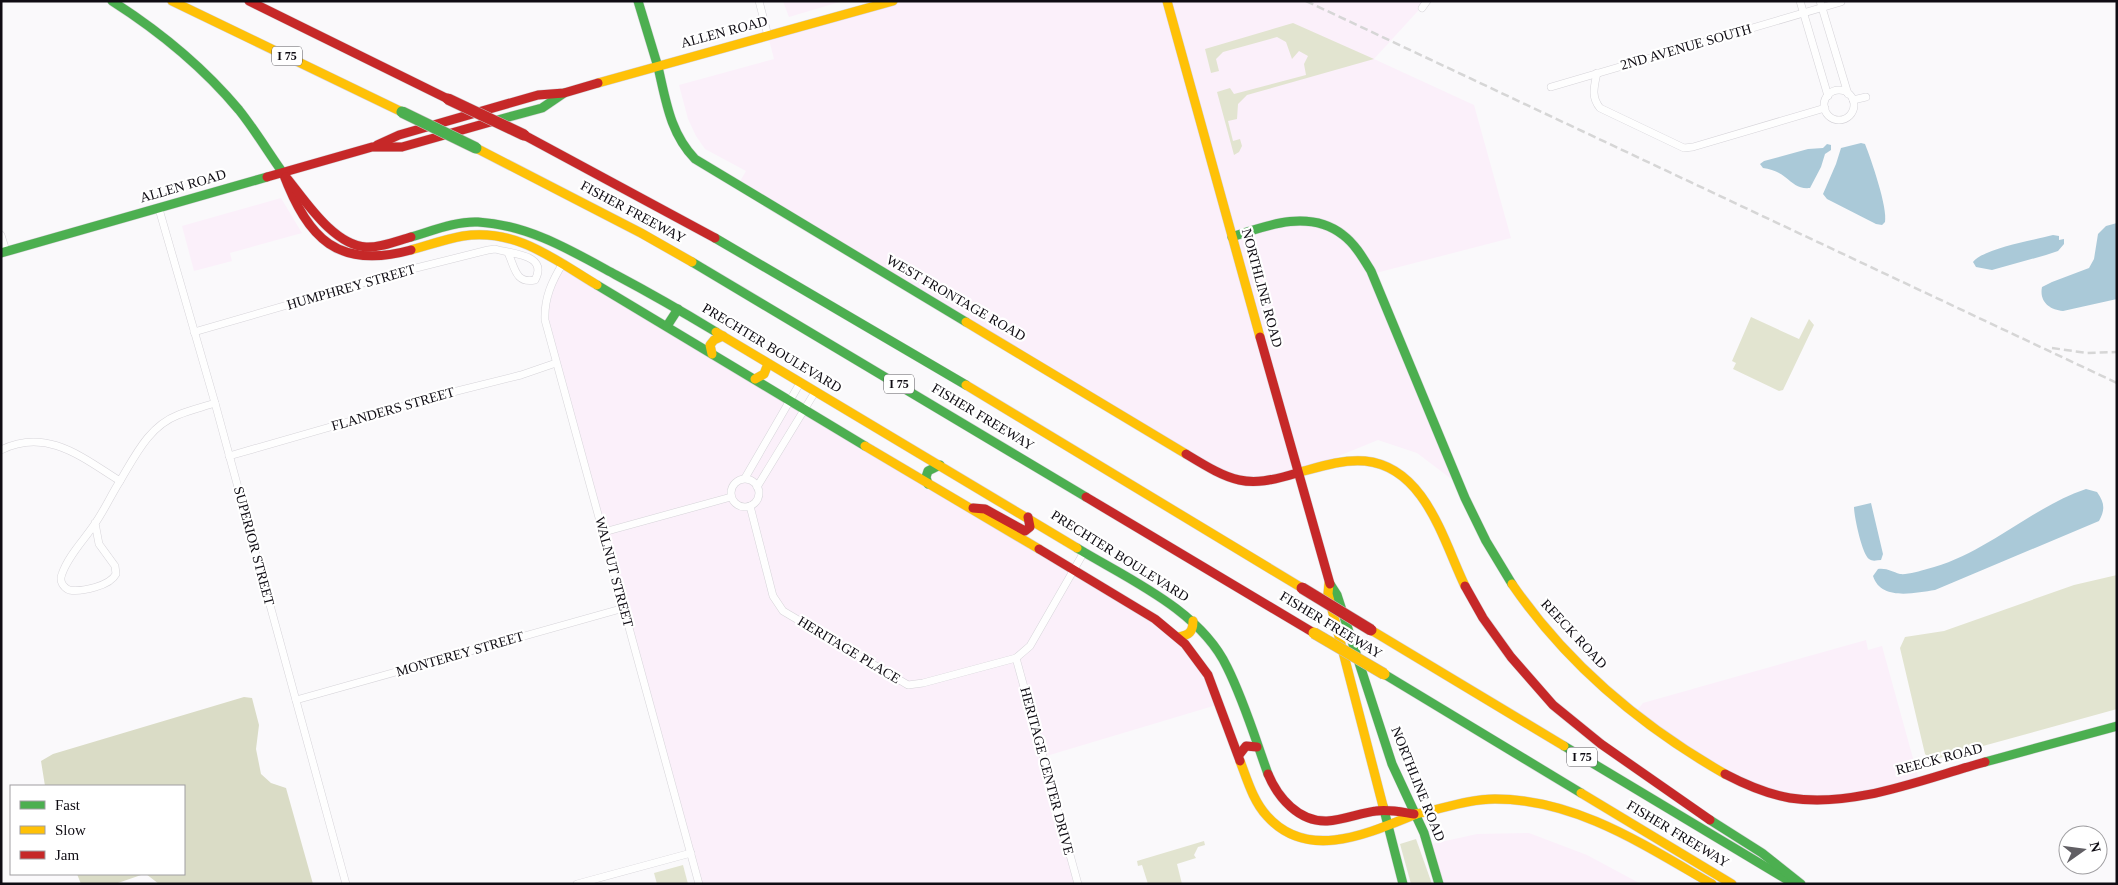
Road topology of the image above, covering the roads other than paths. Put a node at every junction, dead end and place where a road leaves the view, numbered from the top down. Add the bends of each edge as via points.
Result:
1 (112, 1) edge
2 (172, 1) edge
3 (249, 1) edge
4 (638, 1) edge
5 (758, 1) edge
6 (893, 1) edge
7 (1167, 1) edge
8 (1427, 1) edge
9 (1800, 1) edge
10 (1841, 2) edge
11 (1821, 4) edge
12 (1422, 8) dead end
13 (1803, 13) junction
14 (768, 36) junction
15 (658, 67) junction
16 (1597, 73) junction
17 (1551, 87) dead end
18 (1828, 96) junction
19 (1850, 97) junction
20 (1866, 97) dead end
21 (1824, 108) junction
22 (283, 173) junction
23 (159, 209) junction
24 (1, 235) edge
25 (1232, 237) junction
26 (3, 252) edge
27 (508, 253) junction
28 (563, 263) junction
29 (678, 309) junction
30 (667, 326) junction
31 (194, 332) junction
32 (723, 336) junction
33 (712, 354) junction
34 (556, 363) junction
35 (768, 364) junction
36 (755, 379) junction
37 (800, 383) junction
38 (816, 392) junction
39 (790, 401) junction
40 (215, 403) junction
41 (805, 410) junction
42 (1, 450) edge
43 (229, 456) junction
44 (940, 465) junction
45 (1297, 473) junction
46 (745, 478) junction
47 (120, 481) junction
48 (928, 484) junction
49 (757, 487) junction
50 (731, 497) junction
51 (750, 506) junction
52 (970, 508) junction
53 (1028, 517) junction
54 (96, 524) junction
55 (604, 532) junction
56 (1084, 552) junction
57 (1074, 570) junction
58 (1329, 583) junction
59 (624, 608) junction
60 (1193, 621) junction
61 (1179, 637) junction
62 (1016, 658) junction
63 (296, 700) junction
64 (2117, 726) edge
65 (1257, 747) junction
66 (1239, 755) junction
67 (1383, 810) junction
68 (1416, 814) junction
69 (1387, 826) junction
70 (690, 853) junction
71 (346, 884) edge
72 (577, 884) edge
73 (699, 884) edge
74 (1078, 884) edge
75 (1403, 884) edge
76 (1439, 884) edge
77 (1712, 884) edge
78 (1732, 884) edge
79 (1794, 884) edge
80 (1800, 884) edge

1 - 22 main road via 164,36 205,74 240,111
2 - 78 main road, FISHER FREEWAY / I 75, bridge via 476,148 707,270
3 - 79 main road, FISHER FREEWAY / I 75, bridge via 524,135 659,205
4 - 15 main road, WEST FRONTAGE ROAD
5 - 14 street
6 - 14 main road, ALLEN ROAD
7 - 25 main road, NORTHLINE ROAD
8 - 12 street
9 - 13 street
10 - 11 street, 2ND AVENUE SOUTH
11 - 13 street, 2ND AVENUE SOUTH
11 - 19 street
13 - 16 street, 2ND AVENUE SOUTH
13 - 18 street
14 - 15 main road, ALLEN ROAD
15 - 22 main road, ALLEN ROAD via 564,93 542,108 402,147 372,148
15 - 45 main road, WEST FRONTAGE ROAD via 674,131 682,146 695,159 1219,474 1242,482 1258,483
16 - 17 street, 2ND AVENUE SOUTH
16 - 21 street via 1594,101 1600,108 1684,148
18 - 19 street via 1835,91
18 - 21 street
19 - 20 street
19 - 21 street via 1853,110 1842,120 1830,116
22 - 23 main road, ALLEN ROAD
22 - 28 main road via 291,197 316,235 347,255 386,256 456,238 490,235 516,239
22 - 29 main road, PRECHTER BOULEVARD via 328,229 365,247 454,225 476,222 505,225 532,232
23 - 26 main road, ALLEN ROAD
23 - 31 street, SUPERIOR STREET
24 - 26 street
25 - 45 main road, NORTHLINE ROAD
25 - 64 main road, REECK ROAD via 1279,222 1303,220 1329,227 1354,244 1371,271 1471,512 1512,584 1584,672 1660,733 1717,772 1772,794 1812,800 1839,799 1866,795
27 - 27 street, HUMPHREY STREET via 521,280 535,280 539,273 533,260
27 - 31 street, HUMPHREY STREET via 495,249 478,252
28 - 30 main road
28 - 34 street, WALNUT STREET via 548,292 544,312
29 - 30 main road
29 - 32 main road, PRECHTER BOULEVARD
30 - 33 main road
31 - 40 street, SUPERIOR STREET
32 - 33 main road via 710,345
32 - 35 main road, PRECHTER BOULEVARD
33 - 36 main road
34 - 43 street, FLANDERS STREET
34 - 55 street, WALNUT STREET
35 - 36 main road via 764,375
35 - 37 main road, PRECHTER BOULEVARD
36 - 39 main road
37 - 38 main road, PRECHTER BOULEVARD
37 - 39 street
38 - 41 street
38 - 44 main road, PRECHTER BOULEVARD
39 - 41 main road
39 - 46 street
40 - 43 street, SUPERIOR STREET
40 - 47 street via 162,423 148,437
41 - 48 main road
41 - 49 street
42 - 47 street via 21,443 52,443
43 - 63 street, SUPERIOR STREET
44 - 48 main road via 927,470
44 - 53 main road, PRECHTER BOULEVARD
45 - 58 main road, NORTHLINE ROAD
45 - 80 main road, WEST FRONTAGE ROAD via 1333,462 1360,460 1384,465 1405,477 1422,498 1488,625 1544,696 1608,750 1781,866
46 - 49 street
46 - 50 street via 734,484
47 - 54 street
48 - 52 main road
49 - 51 street via 757,499
50 - 51 street via 737,505
50 - 55 street
51 - 62 street, HERITAGE PLACE via 773,596 783,611 896,679 908,684 923,684
52 - 53 main road via 985,509 1025,531 1030,527
52 - 57 main road
53 - 56 main road, PRECHTER BOULEVARD
54 - 54 street via 61,575 61,581 69,590 110,581 116,574 115,566 99,544
55 - 59 street, WALNUT STREET
56 - 57 street
56 - 60 main road, PRECHTER BOULEVARD via 1171,604
57 - 61 main road
57 - 62 street via 1030,646
58 - 67 main road, NORTHLINE ROAD via 1328,594
58 - 68 main road, NORTHLINE ROAD via 1337,595 1392,764
59 - 63 street, MONTEREY STREET
59 - 70 street, WALNUT STREET
60 - 61 main road via 1194,629
60 - 65 main road, PRECHTER BOULEVARD via 1227,666
61 - 66 main road via 1208,675
62 - 74 street, HERITAGE CENTER DRIVE
63 - 71 street, SUPERIOR STREET
65 - 66 main road via 1246,745
65 - 67 main road, PRECHTER BOULEVARD via 1279,796 1292,810 1325,821
66 - 69 main road via 1253,794 1282,830 1302,839 1320,842 1370,833
67 - 68 main road, PRECHTER BOULEVARD
67 - 69 main road, NORTHLINE ROAD
68 - 69 main road
68 - 76 main road, NORTHLINE ROAD
68 - 77 main road via 1493,799 1560,806 1606,824
69 - 75 main road, NORTHLINE ROAD
70 - 72 street
70 - 73 street, WALNUT STREET

